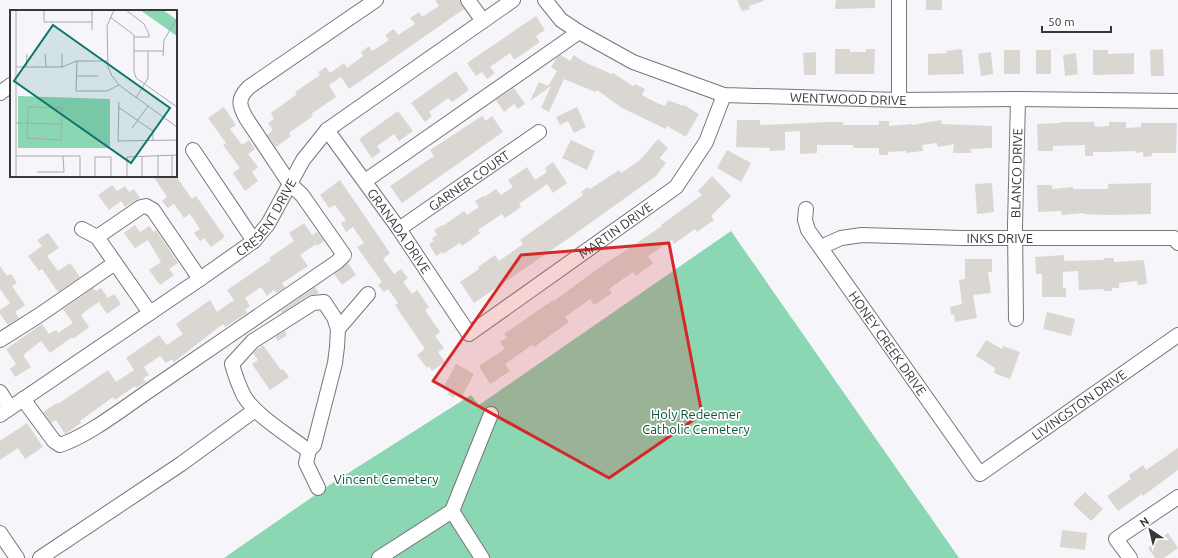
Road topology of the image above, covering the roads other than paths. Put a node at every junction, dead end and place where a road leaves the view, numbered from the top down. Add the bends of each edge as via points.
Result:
1 (376, 0) edge
2 (468, 0) edge
3 (513, 0) edge
4 (545, 0) edge
5 (899, 0) edge
6 (483, 21) junction
7 (579, 32) junction
8 (10, 86) edge
9 (0, 93) edge
10 (724, 95) junction
11 (1018, 99) junction
12 (899, 100) junction
13 (1178, 101) edge
14 (327, 130) junction
15 (539, 132) dead end
16 (193, 150) dead end
17 (365, 181) junction
18 (290, 184) junction
19 (806, 209) dead end
20 (82, 228) dead end
21 (399, 229) junction
22 (97, 237) junction
23 (1015, 237) junction
24 (254, 241) junction
25 (1178, 243) edge
26 (821, 247) junction
27 (115, 263) junction
28 (200, 279) junction
29 (368, 294) dead end
30 (150, 313) junction
31 (1016, 320) dead end
32 (338, 329) junction
33 (469, 334) joint
34 (1178, 335) edge
35 (0, 340) edge
36 (0, 392) edge
37 (23, 399) junction
38 (255, 410) junction
39 (5, 411) edge
40 (491, 414) dead end
41 (309, 450) junction
42 (980, 474) joint
43 (318, 488) dead end
44 (1178, 497) edge
45 (452, 511) junction
46 (0, 533) edge
47 (17, 558) edge
48 (40, 558) edge
49 (379, 558) edge
50 (482, 558) edge
51 (1130, 558) edge

1 - 18 street via 244,92 240,108
2 - 6 street
3 - 6 street, CRESENT DRIVE
4 - 7 street, WENTWOOD DRIVE via 561,20
5 - 12 street
6 - 14 street, CRESENT DRIVE
7 - 10 street, WENTWOOD DRIVE via 633,62
7 - 17 street
8 - 9 street
10 - 12 street, WENTWOOD DRIVE
10 - 33 street, MARTIN DRIVE via 706,142 676,187
11 - 12 street, WENTWOOD DRIVE
11 - 13 street, WENTWOOD DRIVE
11 - 23 street, BLANCO DRIVE
14 - 17 street, GRANADA DRIVE
14 - 18 street, CRESENT DRIVE via 303,160
15 - 21 street, GARNER COURT
16 - 24 street
17 - 21 street, GRANADA DRIVE
18 - 24 street, CRESENT DRIVE via 268,224
18 - 37 street via 302,195 344,255 337,262 70,442 60,445 54,442
19 - 26 street, HONEY CREEK DRIVE via 805,220 808,230
20 - 22 street
21 - 33 street, GRANADA DRIVE
22 - 27 street
22 - 28 street via 141,207 150,207
23 - 25 street, INKS DRIVE via 1174,238
23 - 26 street, INKS DRIVE via 862,235 841,238
23 - 31 street, BLANCO DRIVE
24 - 28 street, CRESENT DRIVE
26 - 42 street, HONEY CREEK DRIVE
27 - 30 street
27 - 35 street
28 - 30 street, CRESENT DRIVE
29 - 32 street
30 - 37 street, CRESENT DRIVE
32 - 38 street via 324,302 313,303 253,340 232,364 237,382
32 - 41 street via 335,363 314,445
34 - 42 street, LIVINGSTON DRIVE
36 - 39 street
37 - 39 street, CRESENT DRIVE
38 - 41 street
38 - 48 street via 181,464
40 - 45 street
41 - 43 street via 306,463
44 - 51 street via 1116,539
45 - 49 street
45 - 50 street
46 - 47 street

